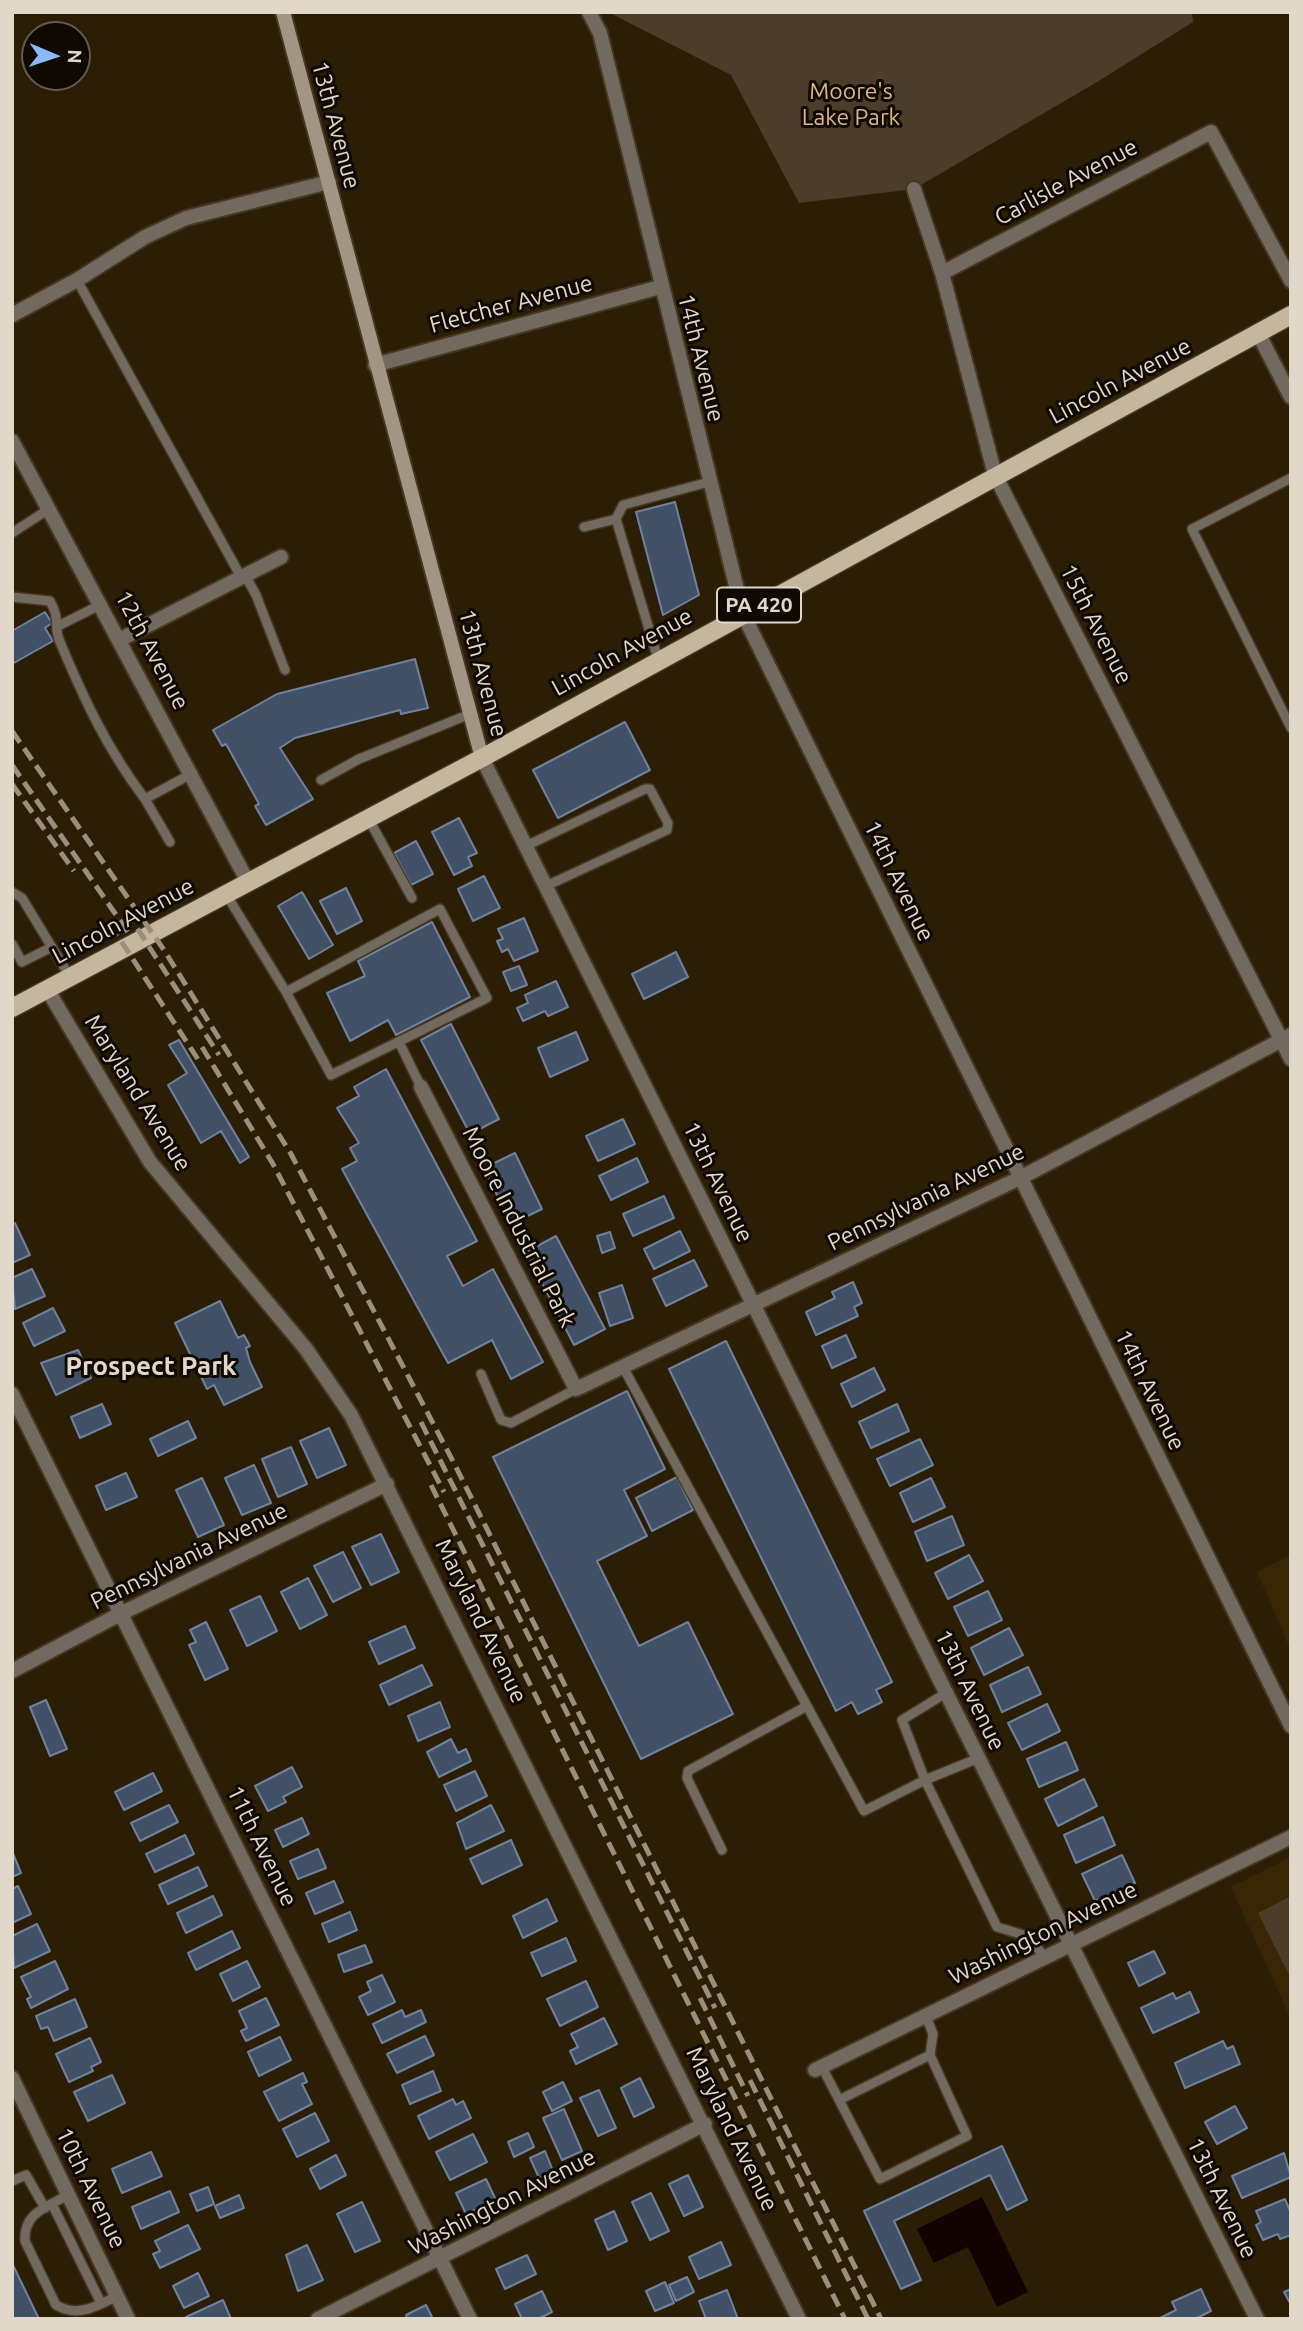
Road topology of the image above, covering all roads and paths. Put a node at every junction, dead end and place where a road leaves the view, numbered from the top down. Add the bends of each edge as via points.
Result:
1 (283, 12) edge
2 (589, 12) edge
3 (329, 183) junction
4 (914, 189) dead end
5 (942, 273) junction
6 (77, 280) junction
7 (1291, 281) edge
8 (660, 287) junction
9 (12, 315) edge
10 (1291, 315) edge
11 (1259, 335) junction
12 (375, 365) junction
13 (1291, 397) edge
14 (12, 441) edge
15 (995, 475) junction
16 (1291, 478) edge
17 (709, 482) junction
18 (49, 509) junction
19 (617, 519) junction
20 (584, 527) dead end
21 (12, 533) edge
22 (281, 557) dead end
23 (243, 576) junction
24 (12, 597) edge
25 (102, 604) junction
26 (743, 614) junction
27 (58, 626) junction
28 (121, 639) junction
29 (658, 659) junction
30 (285, 670) dead end
31 (470, 713) junction
32 (1291, 728) edge
33 (482, 758) junction
34 (191, 774) junction
35 (321, 780) dead end
36 (145, 799) junction
37 (368, 818) junction
38 (170, 842) dead end
39 (526, 846) junction
40 (248, 882) junction
41 (546, 886) junction
42 (12, 892) edge
43 (226, 894) junction
44 (412, 898) dead end
45 (12, 944) edge
46 (52, 947) junction
47 (70, 977) junction
48 (47, 989) junction
49 (286, 992) junction
50 (12, 1008) edge
51 (1286, 1037) edge
52 (399, 1042) junction
53 (1291, 1059) edge
54 (421, 1087) joint
55 (1020, 1178) junction
56 (754, 1306) junction
57 (623, 1367) junction
58 (481, 1374) dead end
59 (576, 1389) junction
60 (12, 1394) edge
61 (387, 1484) junction
62 (122, 1613) junction
63 (12, 1671) edge
64 (946, 1693) junction
65 (807, 1706) junction
66 (1291, 1726) edge
67 (979, 1758) junction
68 (925, 1780) junction
69 (1291, 1837) edge
70 (722, 1850) dead end
71 (1071, 1945) junction
72 (1045, 1957) junction
73 (926, 2016) junction
74 (930, 2055) junction
75 (819, 2069) joint
76 (12, 2078) edge
77 (839, 2099) junction
78 (705, 2124) junction
79 (12, 2181) edge
80 (68, 2195) junction
81 (48, 2206) junction
82 (440, 2259) junction
83 (117, 2296) junction
84 (102, 2303) junction
85 (128, 2319) edge
86 (318, 2319) edge
87 (470, 2319) edge
88 (799, 2319) edge
89 (1257, 2319) edge

1 - 3 street, 13th Avenue
2 - 8 street, 14th Avenue via 600,33
3 - 6 street via 186,218 145,237
3 - 12 street, 13th Avenue
4 - 5 street, 15th Avenue
5 - 7 street, Carlisle Avenue via 1211,132
5 - 15 street, 15th Avenue
6 - 9 street
6 - 23 lane
8 - 12 street, Fletcher Avenue
8 - 17 street, 14th Avenue
10 - 11 main road, Lincoln Avenue / PA 420
11 - 13 street
11 - 15 main road, Lincoln Avenue / PA 420
12 - 31 street, 13th Avenue
14 - 18 street, 12th Avenue
15 - 26 main road, Lincoln Avenue / PA 420
15 - 51 street, 15th Avenue
16 - 32 lane via 1192,529
17 - 19 lane via 623,505
17 - 26 street, 14th Avenue
18 - 21 lane
18 - 25 street, 12th Avenue
19 - 20 lane
19 - 29 lane
22 - 23 street
23 - 28 street
23 - 30 lane via 257,595
24 - 27 lane via 50,601
25 - 27 lane
25 - 28 street, 12th Avenue
26 - 29 main road, Lincoln Avenue / PA 420
26 - 55 street, 14th Avenue
27 - 36 lane via 57,635 114,759
28 - 34 street, 12th Avenue
29 - 33 main road, Lincoln Avenue / PA 420
31 - 33 street, 13th Avenue
31 - 35 lane via 359,759
33 - 37 main road, Lincoln Avenue / PA 420
33 - 39 street, 13th Avenue
34 - 36 lane
34 - 40 street, 12th Avenue
36 - 38 lane
37 - 40 main road, Lincoln Avenue / PA 420
37 - 44 lane
39 - 41 street, 13th Avenue
39 - 41 lane via 645,789 650,789 668,823 667,830
40 - 43 main road, Lincoln Avenue / PA 420
41 - 56 street, 13th Avenue
42 - 46 lane via 22,898
43 - 47 main road, Lincoln Avenue / PA 420
43 - 49 lane
45 - 46 lane via 22,962
46 - 47 lane
47 - 48 main road, Lincoln Avenue / PA 420
48 - 50 main road, Lincoln Avenue / PA 420
48 - 61 street, Maryland Avenue via 150,1162 306,1349 351,1415
49 - 52 lane via 331,1075
49 - 52 lane via 440,909 488,998
51 - 53 street, 15th Avenue
51 - 55 street, Pennsylvania Avenue
52 - 54 lane
54 - 59 street, Moore Industrial Park
55 - 56 street, Pennsylvania Avenue
55 - 66 street, 14th Avenue
56 - 57 street, Pennsylvania Avenue
56 - 64 street, 13th Avenue
57 - 59 street, Pennsylvania Avenue
57 - 65 lane
58 - 59 lane via 501,1420 511,1423
60 - 62 street, 11th Avenue
61 - 62 street, Pennsylvania Avenue
61 - 78 street, Maryland Avenue
62 - 63 street, Pennsylvania Avenue
62 - 82 street, 11th Avenue
64 - 67 street, 13th Avenue
64 - 68 lane via 902,1720
65 - 68 lane via 864,1811
65 - 70 lane via 688,1771 687,1778
67 - 68 lane
67 - 71 street, 13th Avenue
68 - 72 lane via 997,1927 1027,1936
69 - 71 street, Washington Avenue
71 - 72 street, Washington Avenue
71 - 89 street, 13th Avenue
72 - 73 street, Washington Avenue
73 - 74 lane via 933,2034
73 - 75 street, Washington Avenue
74 - 77 lane
74 - 77 lane via 967,2136 880,2179
75 - 77 lane
76 - 80 street, 10th Avenue
78 - 82 street, Washington Avenue
78 - 88 street, Maryland Avenue
79 - 81 lane via 26,2175
80 - 81 lane
80 - 83 street, 10th Avenue
81 - 84 lane
81 - 84 lane via 28,2221 25,2241 56,2305 86,2311
82 - 86 street, Washington Avenue
82 - 87 street, 11th Avenue
83 - 84 lane
83 - 85 street, 10th Avenue

